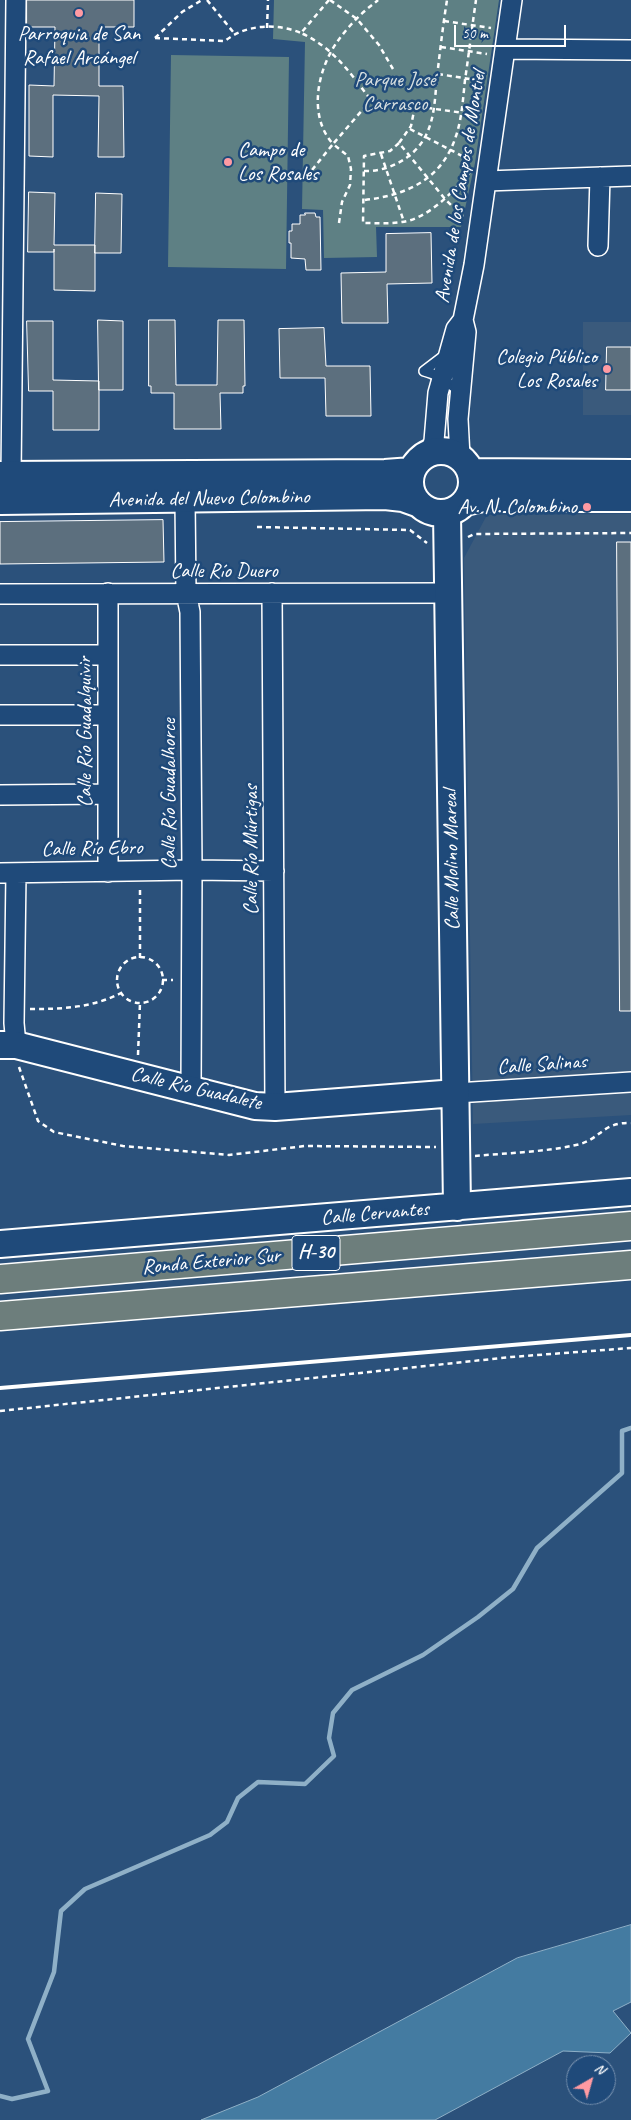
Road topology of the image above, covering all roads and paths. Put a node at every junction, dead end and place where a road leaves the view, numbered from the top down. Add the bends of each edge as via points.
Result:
1 (16, 0) edge
2 (202, 0) edge
3 (207, 0) edge
4 (268, 0) edge
5 (329, 0) edge
6 (378, 0) edge
7 (448, 0) edge
8 (476, 0) edge
9 (512, 0) edge
10 (357, 19) junction
11 (444, 21) junction
12 (473, 25) junction
13 (267, 28) junction
14 (495, 28) dead end
15 (302, 33) junction
16 (234, 34) junction
17 (441, 47) junction
18 (631, 50) edge
19 (469, 51) junction
20 (331, 52) junction
21 (498, 52) junction
22 (393, 69) dead end
23 (438, 74) junction
24 (466, 78) junction
25 (487, 82) dead end
26 (371, 100) junction
27 (415, 106) junction
28 (434, 108) junction
29 (8, 109) edge
30 (461, 113) junction
31 (482, 116) dead end
32 (410, 129) junction
33 (426, 137) junction
34 (399, 143) junction
35 (333, 144) junction
36 (450, 149) junction
37 (381, 154) junction
38 (409, 155) junction
39 (475, 162) dead end
40 (386, 168) junction
41 (312, 170) dead end
42 (364, 171) junction
43 (480, 174) junction
44 (631, 176) edge
45 (600, 177) junction
46 (427, 178) junction
47 (395, 195) junction
48 (445, 199) junction
49 (365, 200) junction
50 (463, 218) dead end
51 (404, 222) junction
52 (339, 223) dead end
53 (7, 245) edge
54 (598, 246) dead end
55 (463, 320) junction
56 (442, 378) junction
57 (461, 392) junction
58 (430, 453) junction
59 (466, 465) junction
60 (412, 470) junction
61 (631, 473) edge
62 (5, 475) edge
63 (631, 498) edge
64 (0, 500) edge
65 (185, 500) junction
66 (417, 503) junction
67 (456, 508) junction
68 (108, 593) junction
69 (186, 593) junction
70 (272, 593) junction
71 (448, 593) junction
72 (0, 594) edge
73 (0, 655) edge
74 (108, 655) junction
75 (0, 715) edge
76 (108, 715) junction
77 (108, 794) junction
78 (0, 795) edge
79 (192, 870) junction
80 (274, 871) junction
81 (108, 872) junction
82 (8, 873) edge
83 (140, 884) dead end
84 (8, 950) edge
85 (140, 958) junction
86 (162, 980) junction
87 (173, 980) dead end
88 (121, 994) junction
89 (140, 1003) junction
90 (26, 1009) dead end
91 (11, 1050) edge
92 (138, 1055) dead end
93 (631, 1082) edge
94 (191, 1089) junction
95 (456, 1093) junction
96 (275, 1106) junction
97 (631, 1123) edge
98 (436, 1147) dead end
99 (472, 1156) dead end
100 (631, 1192) edge
101 (458, 1207) junction
102 (631, 1226) edge
103 (0, 1244) edge
104 (631, 1265) edge
105 (0, 1279) edge
106 (0, 1316) edge
107 (631, 1348) edge
108 (0, 1411) edge

1 - 29 street
2 - 16 path via 182,12 155,38 225,41
3 - 16 path
4 - 13 path
5 - 10 path
5 - 15 path
6 - 10 path
7 - 11 path
8 - 12 path
9 - 21 street, Avenida de los Campos de Montiel
10 - 20 path
10 - 22 path via 379,45
11 - 12 path
11 - 17 path
12 - 14 path
12 - 19 path
13 - 15 path
13 - 16 path via 247,28
15 - 20 path
17 - 19 path
17 - 23 path
18 - 21 street
19 - 21 path
19 - 24 path
20 - 26 path
20 - 35 path via 317,107 320,123
21 - 43 street, Avenida de los Campos de Montiel
23 - 24 path
23 - 28 path
24 - 25 path
24 - 30 path
26 - 27 path
26 - 35 path
27 - 28 path
27 - 32 path
28 - 30 path
28 - 33 path
29 - 53 street
30 - 31 path
30 - 36 path
32 - 33 path
32 - 34 path
33 - 36 path
33 - 38 path
34 - 37 path
34 - 38 path
35 - 41 path
35 - 52 path via 348,156 351,169
36 - 39 path
36 - 46 path
37 - 40 path
37 - 42 path via 364,156
38 - 40 path
38 - 46 path
40 - 42 path
40 - 47 path
42 - 49 path
43 - 45 street
43 - 48 path
43 - 55 street, Avenida de los Campos de Montiel via 474,265
44 - 45 street
45 - 54 street
46 - 47 path
46 - 48 path
47 - 49 path
47 - 51 path
48 - 50 path
48 - 51 path
49 - 51 path via 363,223
53 - 62 street
55 - 56 street, Avenida de los Campos de Montiel via 456,329
55 - 57 street, Avenida de los Campos de Montiel via 466,332
56 - 57 lane
56 - 58 street, Avenida de los Campos de Montiel
57 - 59 street, Avenida de los Campos de Montiel via 458,435
58 - 59 street via 440,450 451,452
58 - 60 street via 422,457
59 - 61 street
59 - 67 street via 473,482 471,492
60 - 62 street, Avenida del Nuevo Colombino via 385,473
60 - 66 street via 410,487
63 - 67 street via 500,497 483,498
64 - 65 street, Avenida del Nuevo Colombino
65 - 66 street, Avenida del Nuevo Colombino via 385,496
65 - 69 street, Calle Río Guadalhorce
66 - 67 street via 430,512
67 - 71 street, Calle Molino Mareal
68 - 69 street, Calle Río Duero
68 - 72 street, Calle Río Duero
68 - 74 street, Calle Río Guadalquivir
69 - 70 street, Calle Río Duero
69 - 79 street, Calle Río Guadalhorce via 190,612
70 - 71 street, Calle Río Duero
70 - 80 street, Calle Río Múrtigas
71 - 95 street, Calle Molino Mareal
73 - 74 street
74 - 76 street, Calle Río Guadalquivir
75 - 76 street
76 - 77 street, Calle Río Guadalquivir
77 - 78 street
77 - 81 street, Calle Río Guadalquivir
79 - 80 street, Calle Río Ebro
79 - 81 street, Calle Río Ebro
79 - 94 street, Calle Río Guadalhorce
80 - 96 street, Calle Río Múrtigas
81 - 82 street, Calle Río Ebro
82 - 84 street
83 - 85 path
84 - 91 street via 14,1023
85 - 86 path via 158,967
85 - 88 path via 132,959 121,967 117,980
86 - 87 path
86 - 89 path via 158,994
88 - 89 path
88 - 90 path via 105,1002 68,1009
89 - 92 path
91 - 94 street, Calle Río Guadalete
91 - 98 path via 38,1121 54,1132 122,1146 229,1155 305,1146
93 - 95 street, Calle Salinas
94 - 96 street, Calle Río Guadalete via 255,1106
95 - 96 street, Calle Río Guadalete
95 - 101 street, Calle Molino Mareal
97 - 99 path via 617,1122 591,1141 575,1146
100 - 101 street, Calle Cervantes
101 - 103 street, Calle Cervantes
102 - 105 highway, Ronda Exterior Sur / H-30
104 - 106 highway, Ronda Exterior Sur / H-30
107 - 108 path via 511,1357

